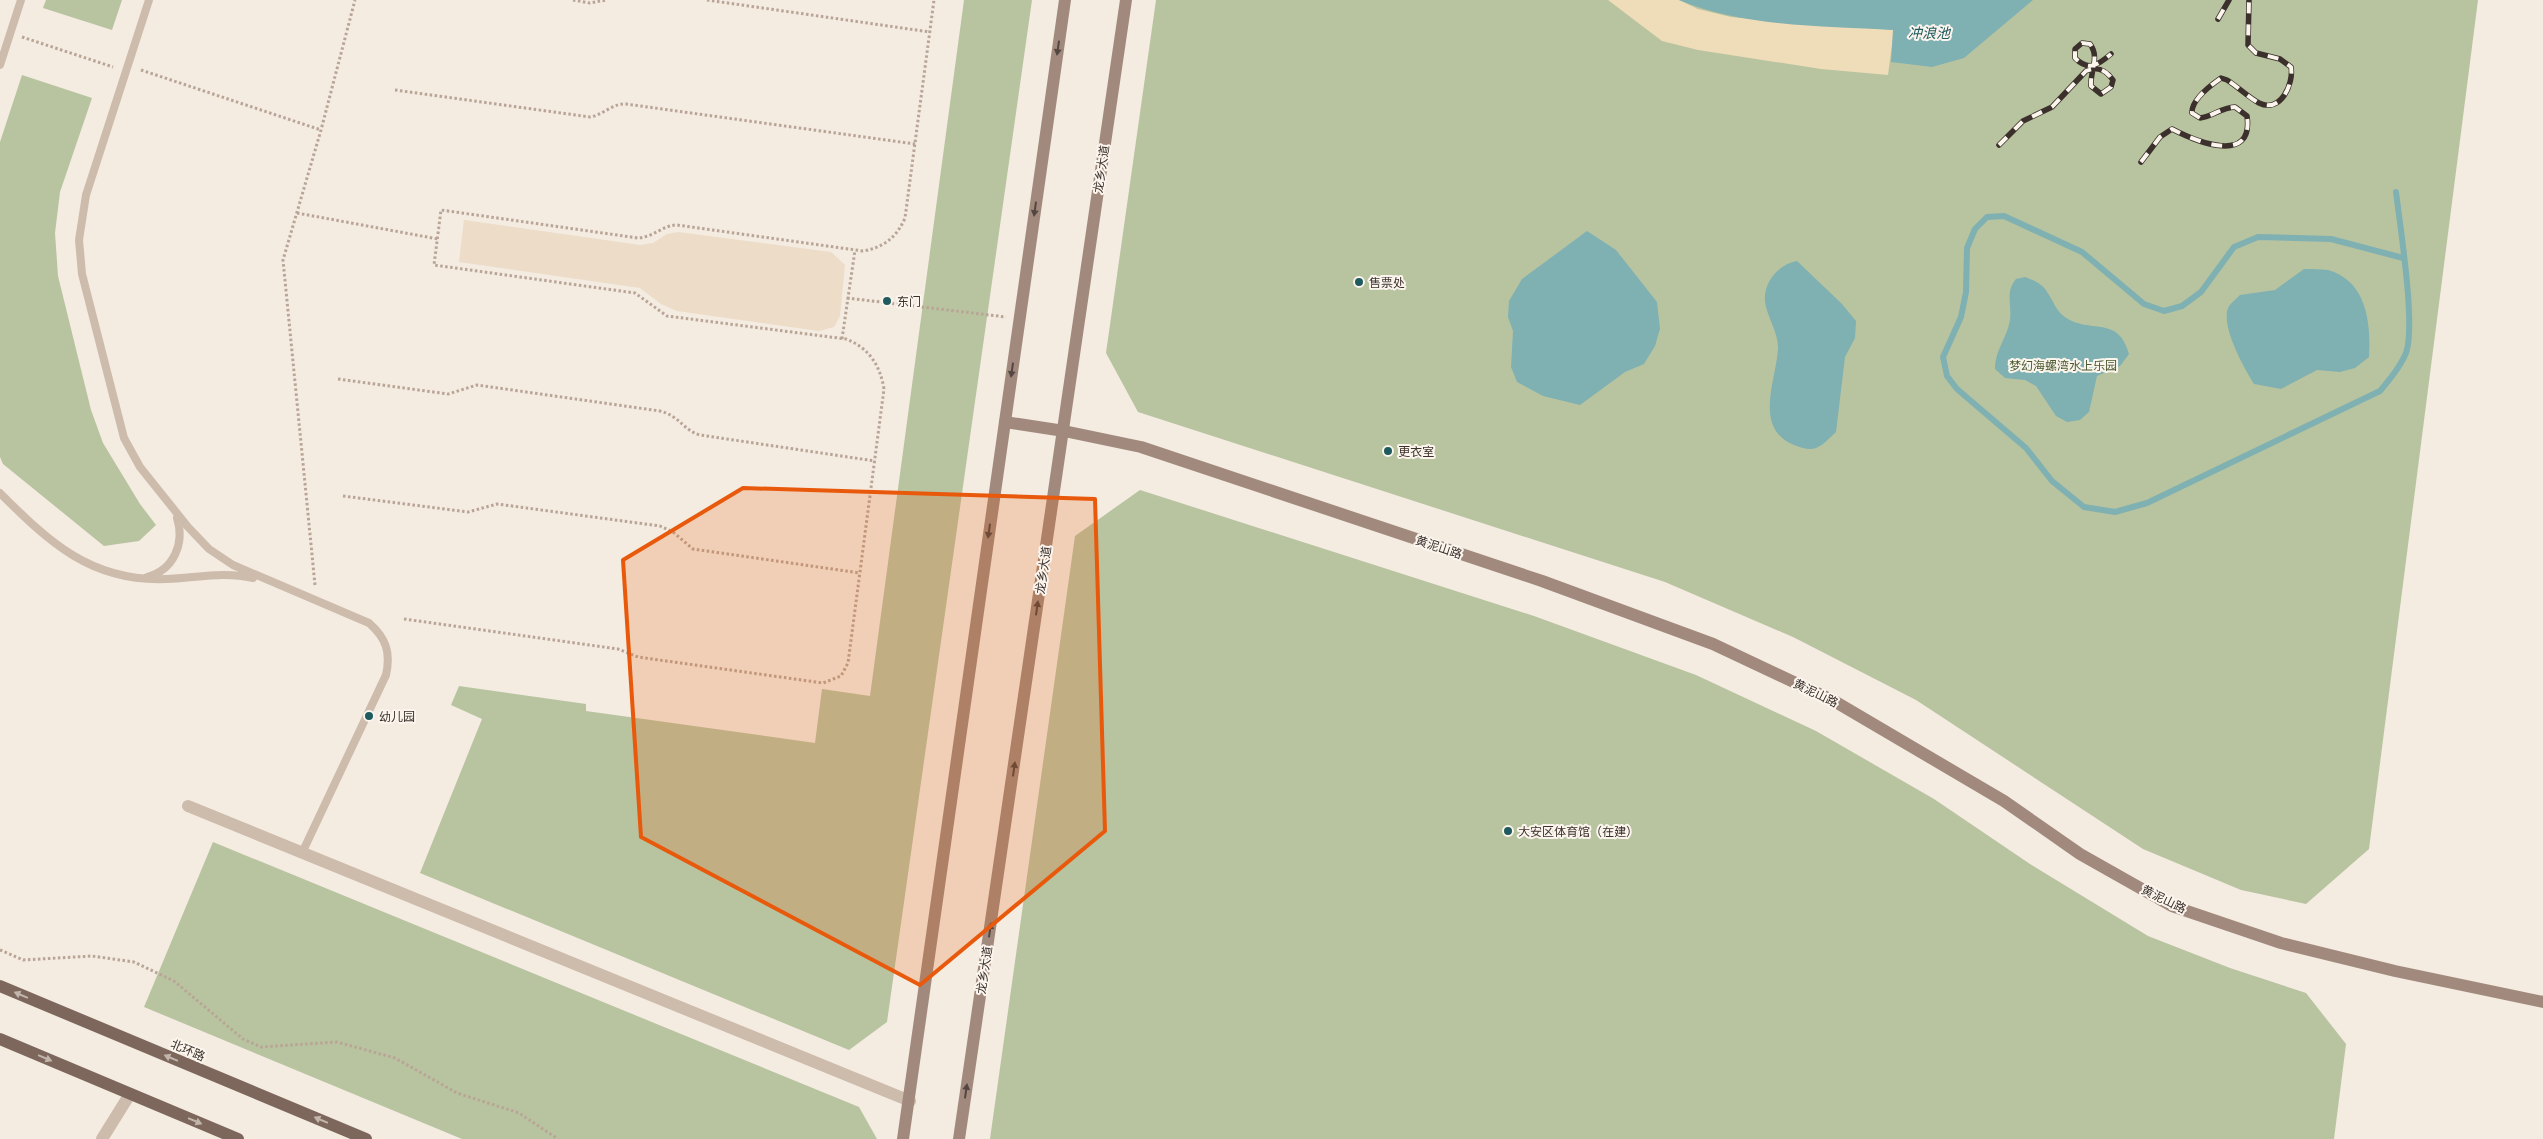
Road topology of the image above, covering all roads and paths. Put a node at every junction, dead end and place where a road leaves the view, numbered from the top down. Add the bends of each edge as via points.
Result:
1 (21, 0) edge
2 (149, 0) edge
3 (355, 0) edge
4 (573, 0) edge
5 (606, 0) edge
6 (707, 0) edge
7 (934, 0) edge
8 (1065, 0) edge
9 (1126, 0) edge
10 (930, 32) junction
11 (10, 33) junction
12 (0, 65) edge
13 (127, 68) junction
14 (395, 90) dead end
15 (321, 130) junction
16 (915, 144) junction
17 (298, 213) junction
18 (438, 239) junction
19 (855, 250) junction
20 (847, 298) junction
21 (1019, 319) junction
22 (842, 339) junction
23 (338, 379) dead end
24 (1005, 422) junction
25 (1064, 431) junction
26 (875, 461) junction
27 (0, 493) edge
28 (343, 496) dead end
29 (174, 511) junction
30 (860, 572) junction
31 (132, 578) junction
32 (272, 583) junction
33 (316, 600) junction
34 (404, 619) dead end
35 (188, 806) dead end
36 (302, 854) junction
37 (0, 950) edge
38 (0, 986) edge
39 (2543, 1002) edge
40 (0, 1039) edge
41 (130, 1094) junction
42 (910, 1101) junction
43 (102, 1139) edge
44 (238, 1139) edge
45 (366, 1139) edge
46 (558, 1139) edge
47 (903, 1139) edge
48 (959, 1139) edge

1 - 11 lane
2 - 13 lane
3 - 15 path
4 - 5 path
6 - 10 path
7 - 10 path
8 -> 21 main road
9 - 25 main road, 龙乡大道
10 - 16 path
11 - 12 lane
11 - 13 path
13 - 15 path
13 - 29 lane via 83,208 80,256 124,438 140,467
14 - 16 path via 590,117 626,104
15 - 17 path
16 - 19 path via 901,227 881,246
17 - 18 path
17 - 33 path via 282,260
18 - 19 path via 441,210 638,238 648,238 666,227 677,225
18 - 22 path via 434,265 635,293 667,316
19 - 20 path
20 - 21 path
20 - 22 path
21 -> 24 main road
22 - 26 path via 862,347 876,363 882,380 884,389
23 - 26 path via 448,394 477,385 660,411 678,418 688,430 700,436
24 - 25 main road, 黄泥山路
24 -> 42 main road
25 - 39 main road, 黄泥山路 via 1150,450 1542,581 1713,644 1834,701 2004,801 2080,854 2172,906 2281,943
48 -> 25 main road, 龙乡大道
26 - 30 path
27 - 31 lane via 56,546 96,568
28 - 30 path via 468,512 498,504 660,526 673,532 693,549
29 - 31 lane via 180,538 174,558 155,575
29 - 32 lane via 209,549 233,565
30 - 34 path via 848,663 841,676 823,683 638,657 618,649
31 - 32 lane via 172,579 230,574
32 - 33 lane
33 - 36 lane via 369,623 387,644 389,663
35 - 36 street
36 - 42 street
37 - 46 path via 23,960 92,956 134,962 174,981 243,1039 261,1047 337,1042 367,1049 395,1058 458,1093 519,1113
45 -> 38 main road, 北环路
40 -> 41 main road
41 - 43 street
41 -> 44 main road
42 - 47 main road

